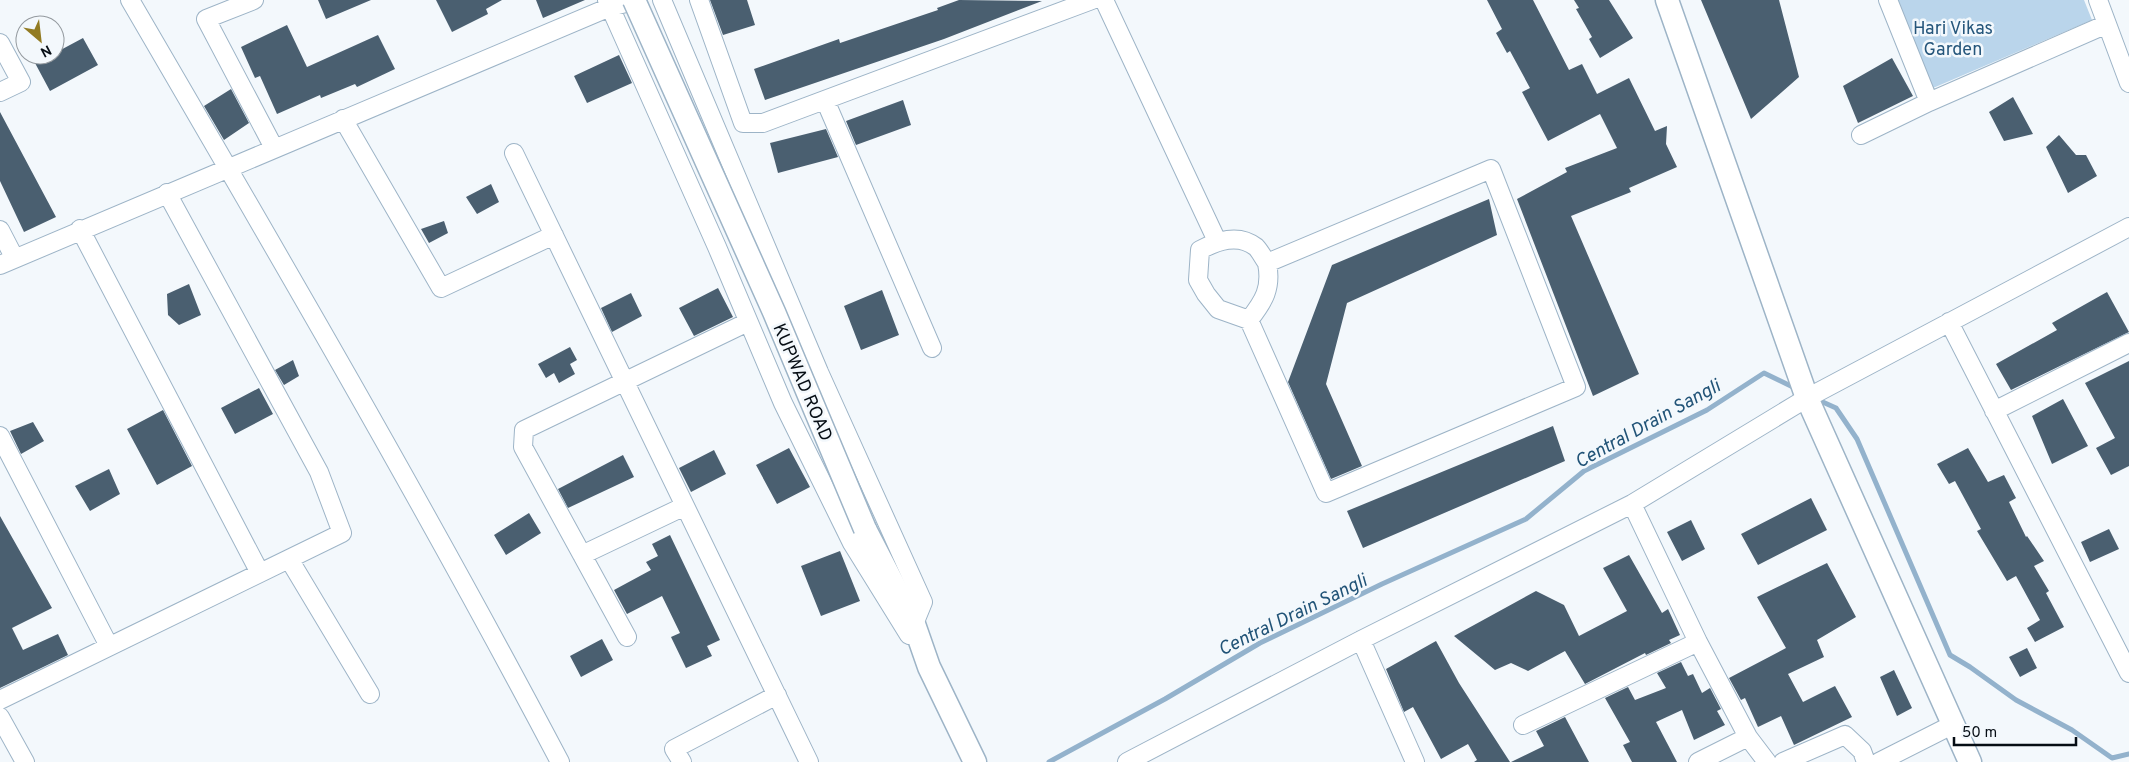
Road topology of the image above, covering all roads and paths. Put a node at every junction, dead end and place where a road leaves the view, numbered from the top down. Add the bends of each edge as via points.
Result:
1 (130, 0) edge
2 (254, 0) edge
3 (635, 0) edge
4 (662, 0) edge
5 (698, 0) edge
6 (1092, 0) edge
7 (1104, 0) edge
8 (1667, 0) edge
9 (1888, 0) edge
10 (2098, 0) edge
11 (609, 4) edge
12 (1060, 6) edge
13 (2107, 24) junction
14 (0, 43) edge
15 (2129, 83) edge
16 (0, 92) edge
17 (825, 100) junction
18 (1929, 102) junction
19 (343, 119) junction
20 (743, 124) junction
21 (1861, 136) dead end
22 (719, 140) junction
23 (274, 148) junction
24 (514, 154) dead end
25 (228, 167) junction
26 (167, 193) junction
27 (2129, 227) edge
28 (80, 229) junction
29 (0, 230) edge
30 (554, 235) junction
31 (1217, 241) junction
32 (7, 261) edge
33 (1267, 263) junction
34 (1249, 320) junction
35 (748, 322) junction
36 (1949, 322) junction
37 (2129, 343) edge
38 (932, 348) dead end
39 (625, 382) junction
40 (1807, 398) junction
41 (1994, 411) junction
42 (0, 436) edge
43 (1632, 504) junction
44 (685, 506) junction
45 (582, 555) junction
46 (289, 559) junction
47 (260, 573) junction
48 (914, 624) junction
49 (627, 637) dead end
50 (1361, 640) junction
51 (1698, 642) junction
52 (110, 646) junction
53 (929, 667) junction
54 (2129, 673) edge
55 (370, 694) dead end
56 (777, 695) junction
57 (0, 700) edge
58 (0, 717) edge
59 (1954, 724) junction
60 (1523, 726) dead end
61 (1748, 737) junction
62 (25, 762) edge
63 (560, 762) edge
64 (682, 762) edge
65 (809, 762) edge
66 (975, 762) edge
67 (1127, 762) edge
68 (1415, 762) edge
69 (1698, 762) edge
70 (1767, 762) edge
71 (1784, 762) edge
72 (1866, 762) edge
73 (1879, 762) edge
74 (1970, 762) edge

1 - 25 street
2 - 23 street via 206,19
3 - 11 street
3 - 48 main road, KUPWAD ROAD, bridge via 774,312 865,529
4 - 22 street
5 - 20 street
6 - 12 street
7 - 31 street
8 - 40 main road
9 - 18 street
10 - 13 street
11 - 19 street
11 - 35 street
12 - 17 street
13 - 15 street
13 - 18 street
14 - 16 street via 21,82
17 - 20 street via 762,123
17 - 38 street
18 - 21 street
19 - 23 street
19 - 30 street via 441,288
20 - 22 street
22 - 48 street via 923,602
23 - 25 street
24 - 30 street
25 - 26 street
25 - 63 street via 483,617
26 - 28 street
26 - 46 street via 319,472 342,533
27 - 36 street
28 - 32 street
28 - 47 street
29 - 32 street
30 - 39 street
31 - 33 street via 1235,239 1256,247
31 - 34 street via 1200,250 1198,280 1218,309
33 - 34 street via 1270,278 1266,298
33 - 34 street via 1491,169 1576,387 1326,493
35 - 39 street
35 - 53 street via 783,403 852,544
36 - 40 street
36 - 41 street
37 - 41 street
39 - 44 street
39 - 45 street via 524,430 523,447
40 - 43 street
40 - 59 main road
41 - 54 street
42 - 52 street
43 - 50 street
43 - 51 street
44 - 45 street
44 - 56 street
45 - 49 street
46 - 47 street
46 - 55 street
47 - 52 street
48 - 53 main road, KUPWAD ROAD
50 - 67 street
50 - 68 street
51 - 60 street
51 - 61 street
52 - 57 street
53 - 66 main road, KUPWAD ROAD
56 - 64 street via 674,749
56 - 65 street
58 - 62 street
59 - 73 street
59 - 74 main road
61 - 69 street
61 - 70 street
71 - 72 street via 1845,735 1862,751

